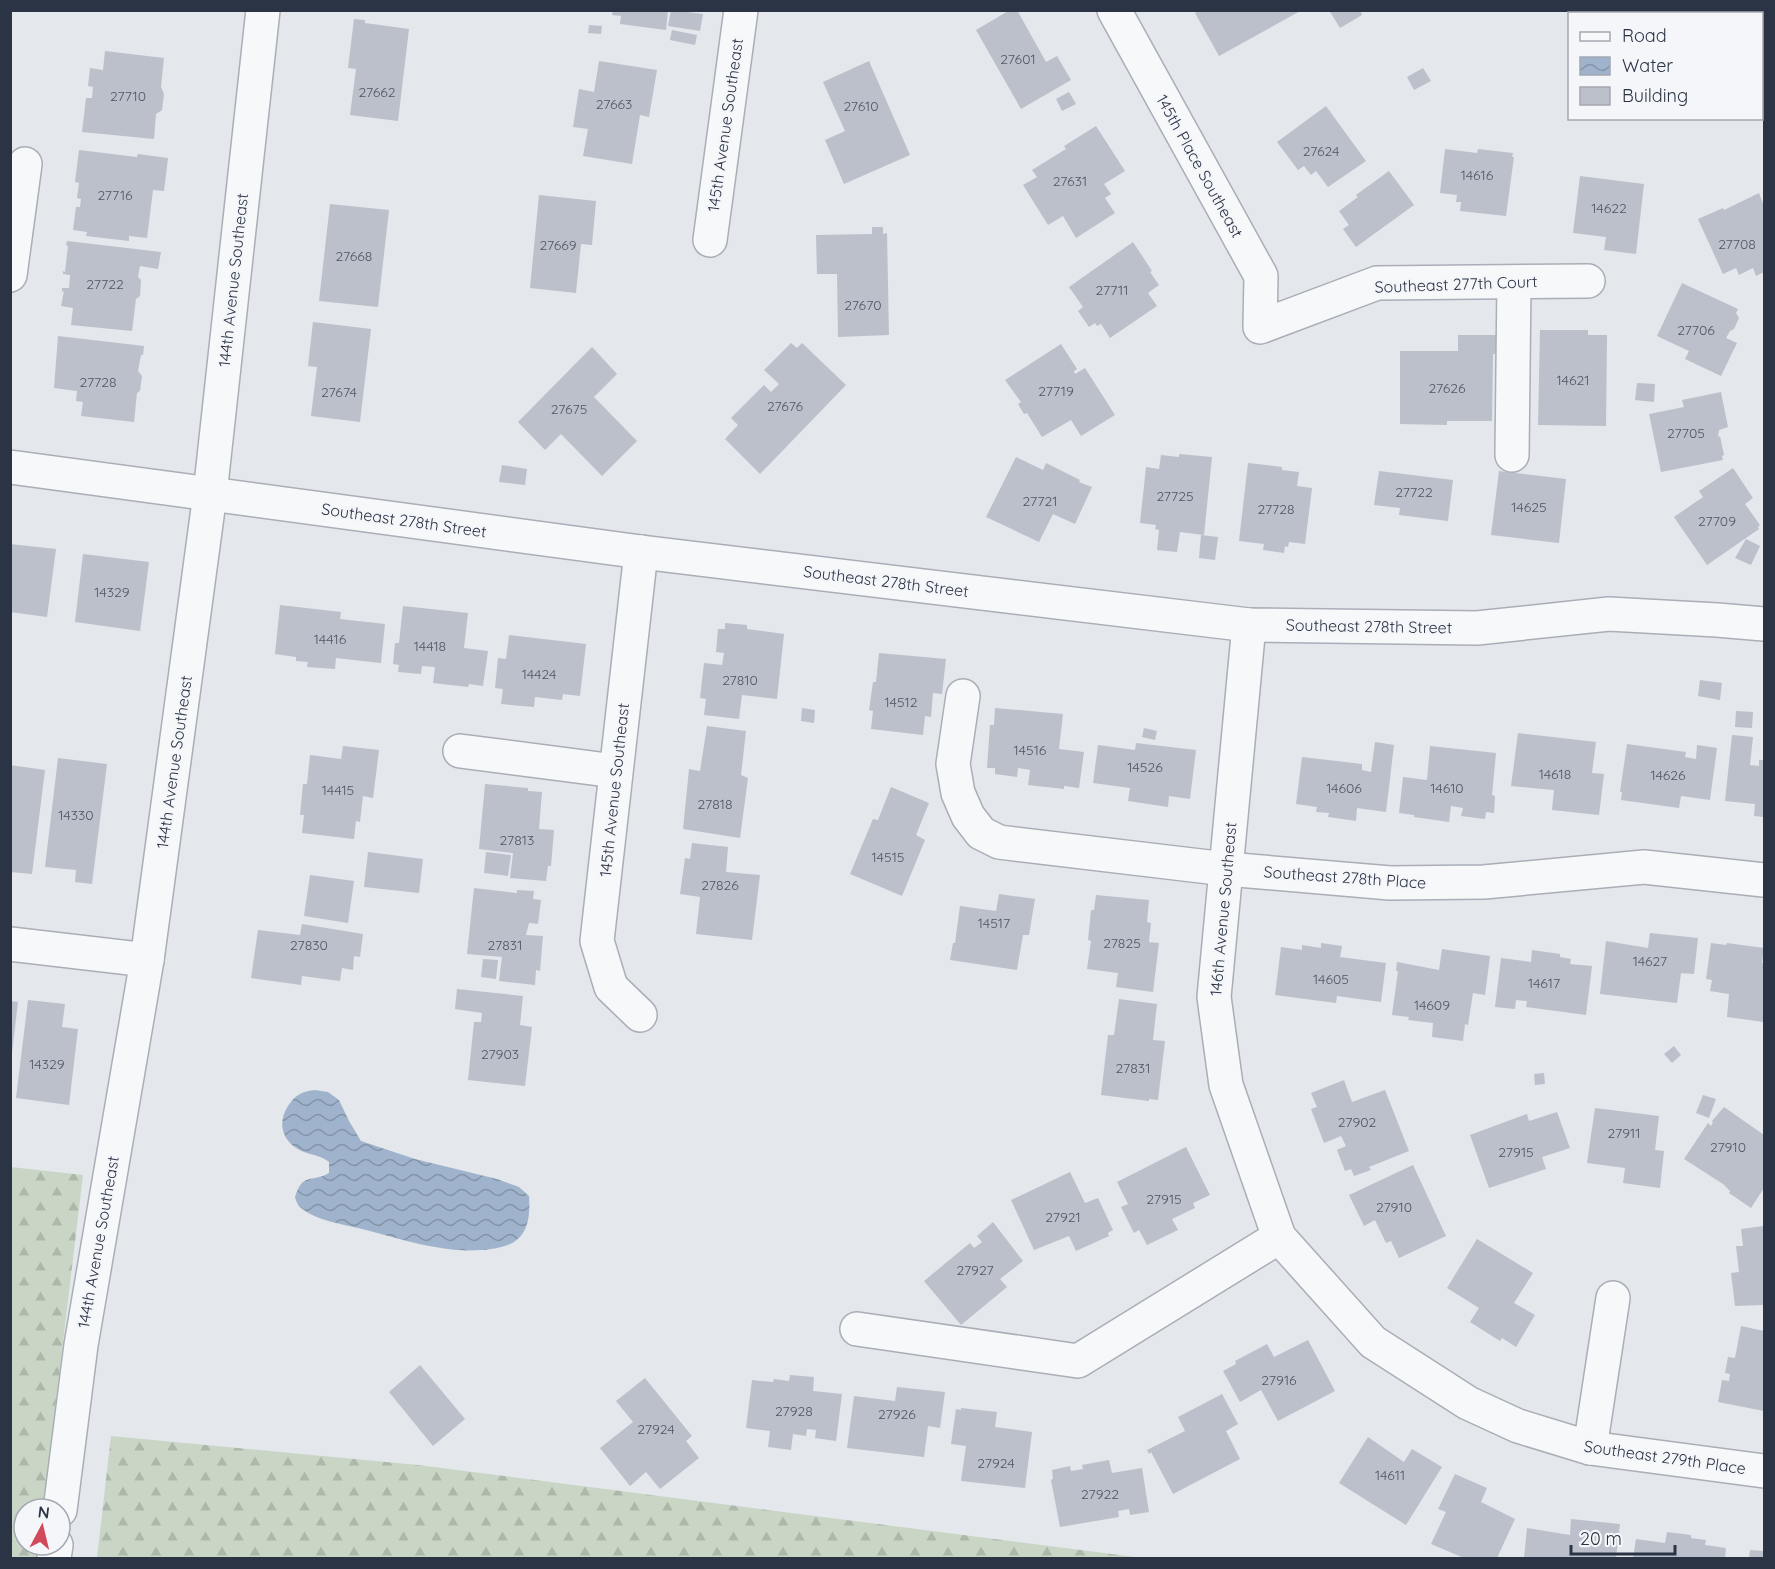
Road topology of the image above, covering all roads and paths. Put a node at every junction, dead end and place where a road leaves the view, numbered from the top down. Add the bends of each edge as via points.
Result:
1 (263, 10) edge
2 (741, 10) edge
3 (1114, 10) edge
4 (25, 164) dead end
5 (710, 240) dead end
6 (10, 275) edge
7 (1588, 281) dead end
8 (1514, 282) junction
9 (1260, 327) joint
10 (1512, 455) dead end
11 (10, 468) edge
12 (210, 494) junction
13 (641, 552) junction
14 (1764, 624) edge
15 (1249, 625) junction
16 (963, 696) dead end
17 (460, 751) dead end
18 (615, 771) junction
19 (1226, 869) junction
20 (1764, 880) edge
21 (10, 944) edge
22 (147, 960) junction
23 (640, 1015) dead end
24 (1279, 1237) junction
25 (1613, 1298) dead end
26 (857, 1329) dead end
27 (1590, 1448) junction
28 (1764, 1472) edge
29 (62, 1497) edge

1 - 12 street, 144th Avenue Southeast
2 - 5 street, 145th Avenue Southeast
3 - 9 street, 145th Place Southeast via 1261,276
4 - 6 street
7 - 8 street, Southeast 277th Court
8 - 9 street, Southeast 277th Court via 1377,283
8 - 10 street
11 - 12 street, Southeast 278th Street
12 - 13 street, Southeast 278th Street
12 - 22 street, 144th Avenue Southeast
13 - 15 street, Southeast 278th Street
13 - 18 street, 145th Avenue Southeast
14 - 15 street, Southeast 278th Street via 1609,614 1477,628
15 - 19 street, 146th Avenue Southeast
16 - 19 street, Southeast 278th Place via 953,764 958,793 968,816 981,832 999,842
17 - 18 street
18 - 23 street, 145th Avenue Southeast via 597,941 611,987
19 - 20 street, Southeast 278th Place via 1390,883 1484,882 1644,867
19 - 24 street, 146th Avenue Southeast via 1214,998 1226,1085
21 - 22 street
22 - 29 street, 144th Avenue Southeast via 81,1345
24 - 26 street via 1078,1361
24 - 27 street, Southeast 279th Place via 1373,1342 1468,1403 1518,1426
25 - 27 street
27 - 28 street, Southeast 279th Place

